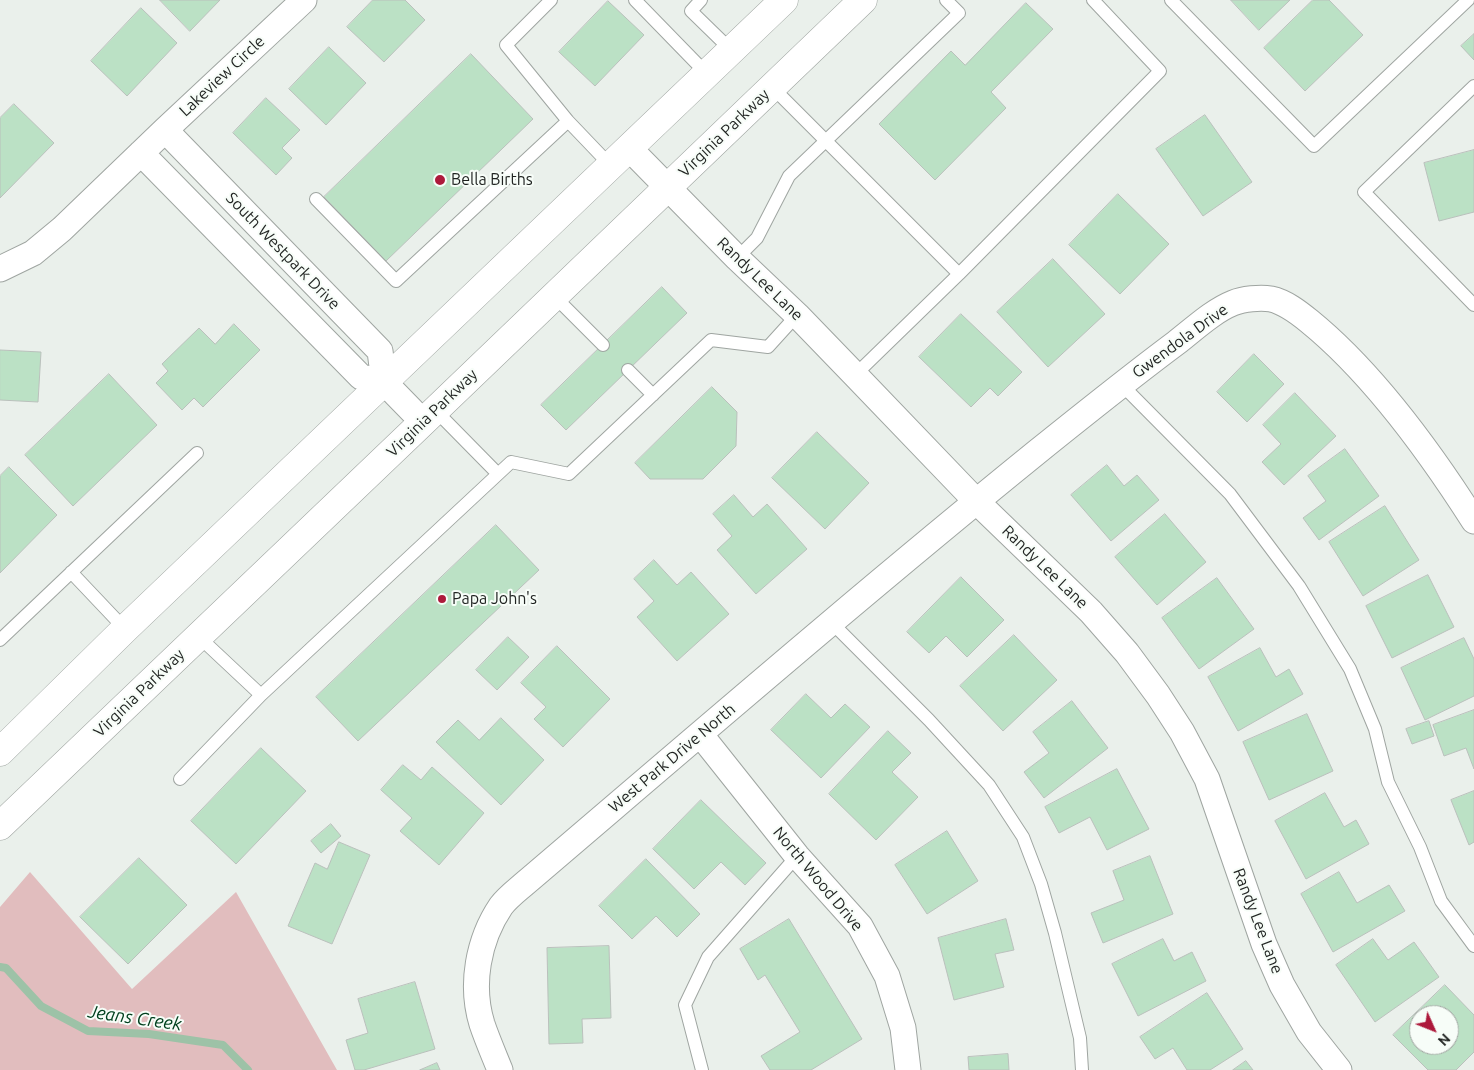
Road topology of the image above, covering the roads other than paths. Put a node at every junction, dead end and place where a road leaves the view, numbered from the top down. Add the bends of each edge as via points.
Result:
1 (304, 0) edge
2 (551, 0) edge
3 (635, 0) edge
4 (701, 0) edge
5 (784, 0) edge
6 (863, 0) edge
7 (946, 0) edge
8 (1093, 0) edge
9 (1171, 0) edge
10 (1468, 0) edge
11 (731, 50) junction
12 (707, 74) junction
13 (1474, 86) edge
14 (772, 87) junction
15 (568, 121) junction
16 (164, 130) junction
17 (828, 141) junction
18 (141, 153) junction
19 (620, 157) junction
20 (667, 187) junction
21 (316, 199) dead end
22 (737, 258) junction
23 (0, 270) edge
24 (960, 274) junction
25 (554, 296) junction
26 (1474, 306) edge
27 (796, 315) junction
28 (603, 345) dead end
29 (628, 370) dead end
30 (855, 374) junction
31 (384, 382) junction
32 (1121, 384) junction
33 (653, 395) junction
34 (429, 416) junction
35 (196, 453) dead end
36 (498, 474) junction
37 (976, 501) junction
38 (1474, 521) edge
39 (71, 572) junction
40 (831, 622) junction
41 (125, 629) junction
42 (198, 636) junction
43 (0, 640) edge
44 (261, 695) junction
45 (700, 734) junction
46 (0, 752) edge
47 (180, 779) dead end
48 (0, 826) edge
49 (797, 856) junction
50 (1474, 946) edge
51 (500, 1070) edge
52 (702, 1070) edge
53 (908, 1070) edge
54 (1082, 1070) edge
55 (1339, 1070) edge

1 - 16 street, Lakeview Circle
2 - 15 lane via 506,46
3 - 12 lane
4 - 11 lane via 691,11
5 - 11 main road
6 - 14 main road, Virginia Parkway
7 - 17 lane via 959,14
8 - 24 lane via 1160,71
9 - 10 lane via 1314,146
11 - 12 main road
12 - 19 main road
13 - 26 lane via 1364,192
14 - 17 lane
14 - 20 main road, Virginia Parkway
15 - 19 lane
15 - 21 lane via 396,281
16 - 18 street, Lakeview Circle
16 - 31 street, South Westpark Drive via 380,351
17 - 22 lane via 789,176 757,238
17 - 24 lane
18 - 23 street, Lakeview Circle via 62,229 33,253
18 - 31 street, South Westpark Drive via 361,378
19 - 20 street, Randy Lee Lane
19 - 31 main road
20 - 22 street, Randy Lee Lane
20 - 25 main road, Virginia Parkway
22 - 27 street, Randy Lee Lane
24 - 30 lane
25 - 28 lane
25 - 34 main road, Virginia Parkway
27 - 30 street, Randy Lee Lane
27 - 33 lane via 768,347 711,340
29 - 33 lane
30 - 37 street, Randy Lee Lane
31 - 34 street
31 - 41 main road
32 - 37 street, Gwendola Drive
32 - 38 street, Gwendola Drive via 1234,302 1272,299 1294,309 1350,359 1401,417
32 - 50 lane via 1230,494 1299,586 1350,669 1375,729 1388,782 1420,847 1441,901
33 - 36 lane via 569,474 511,462
34 - 36 lane
34 - 42 main road, Virginia Parkway
35 - 39 lane
36 - 44 lane
37 - 40 street, West Park Drive North
37 - 55 street, Randy Lee Lane via 1091,612 1127,653 1168,710 1207,779 1264,944 1282,985 1310,1032
39 - 41 lane
39 - 43 lane
40 - 45 street, West Park Drive North
40 - 54 lane via 989,785 1023,836 1055,933 1080,1038
41 - 46 main road
42 - 44 lane
42 - 48 main road, Virginia Parkway
44 - 47 lane
45 - 49 street, North Wood Drive
45 - 51 street, West Park Drive North via 523,884 502,906 481,949 477,972 482,1023
49 - 52 lane via 708,957 685,1005
49 - 53 street, North Wood Drive via 860,926 887,976 903,1028

